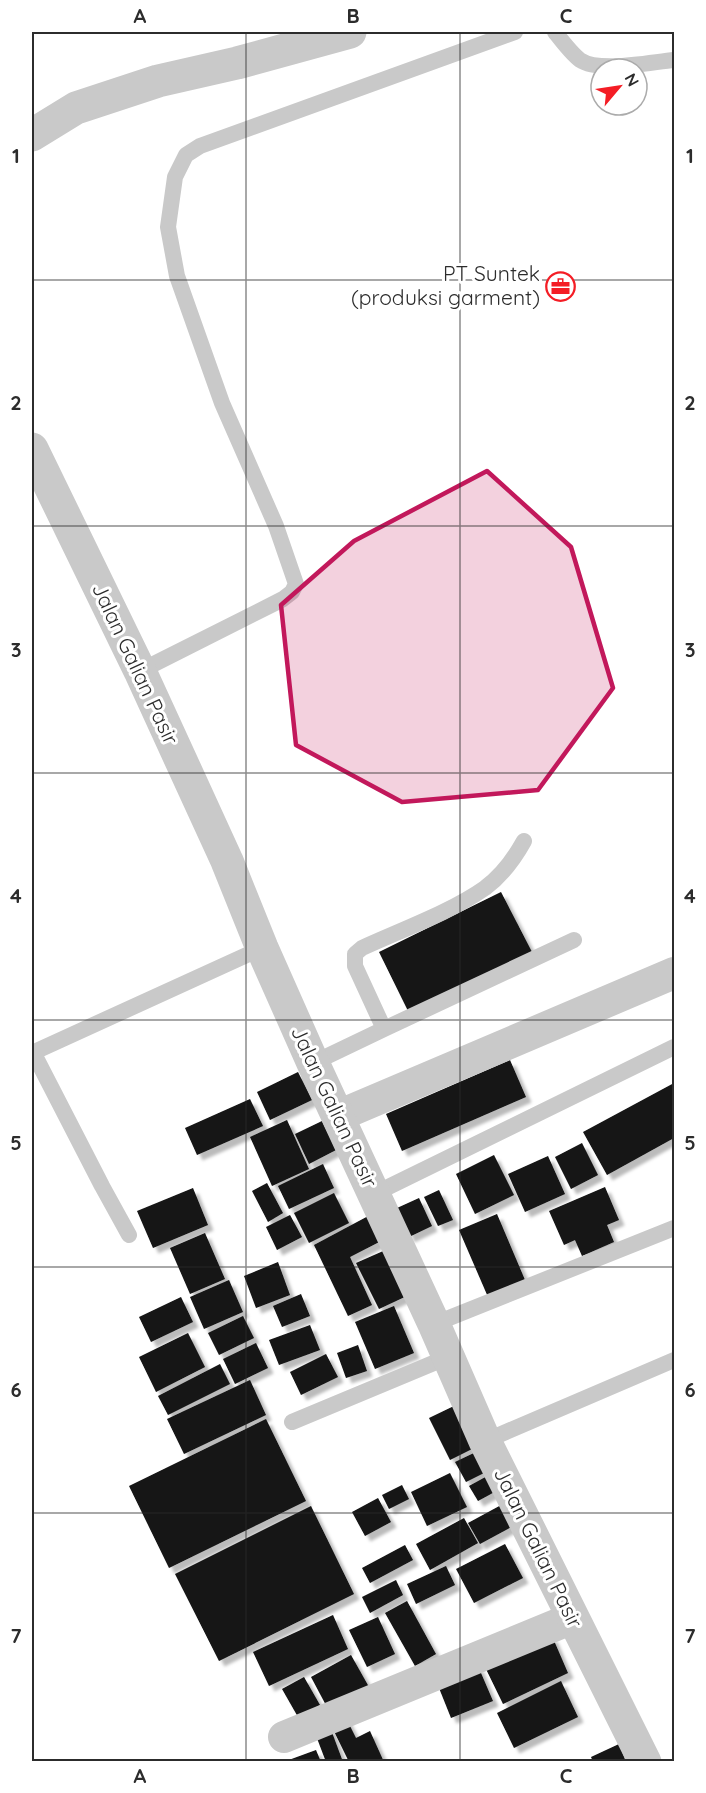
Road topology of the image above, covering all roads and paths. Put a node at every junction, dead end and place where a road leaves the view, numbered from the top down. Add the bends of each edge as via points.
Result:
1 (350, 32) edge
2 (516, 32) edge
3 (555, 32) edge
4 (675, 60) edge
5 (32, 135) edge
6 (32, 449) edge
7 (140, 671) junction
8 (524, 842) dead end
9 (574, 940) dead end
10 (262, 948) junction
11 (675, 973) edge
12 (384, 1029) junction
13 (675, 1047) edge
14 (32, 1053) edge
15 (313, 1063) junction
16 (338, 1116) junction
17 (374, 1194) junction
18 (675, 1228) edge
19 (129, 1235) dead end
20 (434, 1324) junction
21 (448, 1357) junction
22 (675, 1360) edge
23 (292, 1422) dead end
24 (485, 1441) junction
25 (573, 1617) junction
26 (284, 1737) dead end
27 (645, 1761) edge

1 - 5 street via 158,81 76,108
2 - 7 lane via 200,146 186,155 175,177 168,227 177,276 222,403 276,526 296,584 283,599
3 - 4 lane via 579,59 591,66
6 - 7 street, Jalan Galian Pasir
7 - 10 street, Jalan Galian Pasir via 228,861
8 - 12 lane via 487,887 355,954 355,966
9 - 12 lane
10 - 14 lane
10 - 15 street, Jalan Galian Pasir
11 - 16 street
12 - 15 lane
13 - 17 lane
14 - 19 lane
15 - 16 street, Jalan Galian Pasir
16 - 17 street, Jalan Galian Pasir
17 - 20 street, Jalan Galian Pasir
18 - 20 lane
20 - 21 street, Jalan Galian Pasir
21 - 23 lane
21 - 24 street, Jalan Galian Pasir
22 - 24 lane
24 - 25 street, Jalan Galian Pasir
25 - 26 street
25 - 27 street, Jalan Galian Pasir

